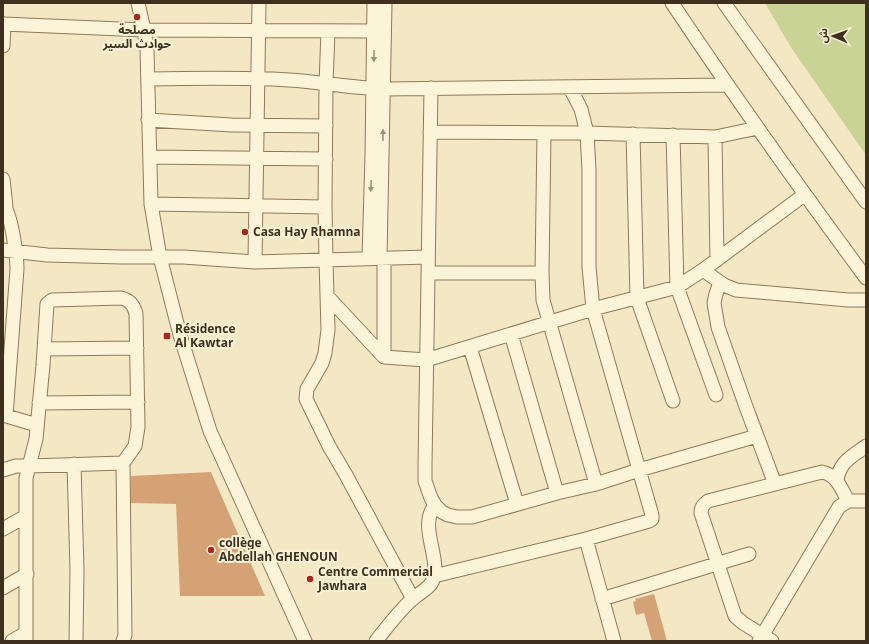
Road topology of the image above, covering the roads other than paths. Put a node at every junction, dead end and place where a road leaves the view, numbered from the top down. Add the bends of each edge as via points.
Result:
1 (138, 3) edge
2 (259, 3) edge
3 (374, 3) edge
4 (385, 3) edge
5 (672, 3) edge
6 (724, 3) edge
7 (4, 24) edge
8 (144, 30) junction
9 (258, 30) junction
10 (328, 31) junction
11 (374, 31) junction
12 (3, 46) edge
13 (148, 79) junction
14 (258, 79) junction
15 (326, 84) junction
16 (727, 85) junction
17 (431, 88) junction
18 (570, 88) junction
19 (379, 89) junction
20 (148, 120) junction
21 (256, 125) junction
22 (326, 126) junction
23 (758, 128) junction
24 (430, 132) junction
25 (544, 133) junction
26 (587, 133) junction
27 (633, 134) junction
28 (673, 135) junction
29 (715, 136) junction
30 (150, 157) junction
31 (256, 158) junction
32 (326, 159) junction
33 (3, 179) edge
34 (804, 195) junction
35 (866, 202) edge
36 (151, 204) junction
37 (4, 206) edge
38 (256, 206) junction
39 (326, 207) junction
40 (9, 251) edge
41 (160, 257) junction
42 (428, 257) junction
43 (378, 258) junction
44 (326, 260) junction
45 (717, 260) junction
46 (255, 262) junction
47 (703, 270) junction
48 (428, 273) junction
49 (542, 273) junction
50 (866, 278) edge
51 (720, 282) junction
52 (677, 286) junction
53 (328, 297) junction
54 (637, 298) junction
55 (866, 300) edge
56 (9, 306) edge
57 (593, 309) junction
58 (548, 323) junction
59 (511, 334) junction
60 (470, 347) junction
61 (137, 348) junction
62 (44, 349) junction
63 (384, 357) junction
64 (426, 360) junction
65 (716, 395) dead end
66 (673, 401) dead end
67 (138, 402) junction
68 (39, 403) junction
69 (5, 415) edge
70 (37, 425) junction
71 (757, 436) junction
72 (866, 446) edge
73 (123, 463) junction
74 (74, 464) junction
75 (29, 466) junction
76 (3, 470) edge
77 (639, 470) junction
78 (838, 480) junction
79 (596, 484) junction
80 (775, 484) junction
81 (557, 493) junction
82 (848, 501) junction
83 (866, 501) edge
84 (517, 504) junction
85 (435, 505) junction
86 (26, 516) junction
87 (3, 529) edge
88 (586, 539) junction
89 (749, 554) dead end
90 (717, 563) junction
91 (27, 574) junction
92 (434, 576) junction
93 (3, 588) edge
94 (413, 599) junction
95 (602, 599) junction
96 (26, 637) edge
97 (765, 639) edge
98 (12, 641) edge
99 (76, 641) edge
100 (123, 641) edge
101 (305, 641) edge
102 (376, 641) edge
103 (614, 641) edge

1 - 8 street
2 - 9 street
3 - 11 street
4 - 19 street
5 - 16 street
6 - 35 street
7 - 8 street
7 - 12 street
8 - 9 street
8 - 13 street
9 - 10 street
9 - 14 street
10 - 11 street
10 - 15 street
11 -> 19 street
13 - 14 street
13 - 20 street
14 - 15 street
14 - 21 street
15 - 19 street
15 - 22 street
16 - 18 street
16 - 23 street
17 - 18 street
17 - 19 street
17 - 24 street
18 - 26 street via 581,109
19 - 43 street
20 - 21 street
20 - 30 street
21 - 22 street
21 - 31 street
22 - 32 street
23 - 29 street
23 - 34 street
24 - 25 street
24 - 42 street
25 - 26 street
25 - 49 street
26 - 27 street
26 - 57 street via 589,267
27 - 28 street
27 - 54 street
28 - 29 street
28 - 52 street
29 - 45 street
30 - 31 street
30 - 36 street
31 - 32 street
31 - 38 street
32 - 39 street
33 - 37 street
34 - 45 street
34 - 50 street
36 - 38 street
36 - 41 street
37 - 40 street
38 - 39 street
38 - 46 street
39 - 44 street
40 - 41 street via 68,256
40 - 56 street via 17,269
41 - 46 street
41 - 101 street via 180,336 210,431
42 - 43 street
42 - 48 street
43 - 44 street
43 - 63 street
44 - 46 street
44 - 53 street
45 - 47 street
47 - 51 street
47 - 52 street
48 - 49 street
48 - 64 street
49 - 58 street via 542,300
51 - 55 street via 747,292
51 - 71 street via 714,303 718,327
52 - 54 street
52 - 65 street
53 - 63 street
53 - 94 street via 325,353 306,392 306,399
54 - 57 street
54 - 66 street
56 - 69 street
57 - 58 street
57 - 77 street
58 - 59 street
58 - 79 street
59 - 60 street
59 - 81 street
60 - 64 street
60 - 84 street
61 - 62 street
61 - 62 street via 133,304 124,299 98,298 49,300 46,307
61 - 67 street
62 - 68 street
63 - 64 street
64 - 85 street via 425,481
67 - 68 street
67 - 73 street via 137,438 135,446
68 - 70 street
69 - 70 street
70 - 75 street
71 - 77 street
71 - 80 street
72 - 78 street via 842,466
73 - 74 street
73 - 100 street
74 - 75 street
74 - 99 street
75 - 76 street
75 - 86 street via 26,478
77 - 79 street
77 - 88 street via 652,518
78 - 80 street via 822,472
78 - 82 street
79 - 81 street
80 - 90 street via 708,501 703,505 701,513
81 - 84 street
82 - 83 street
82 - 97 street via 838,507
84 - 85 street via 472,517 448,515
85 - 92 street via 428,520
86 - 87 street
86 - 91 street
88 - 92 street
88 - 95 street
89 - 90 street
90 - 95 street
90 - 97 street via 735,616
91 - 93 street
91 - 96 street
92 - 94 street via 428,587
94 - 102 street
95 - 103 street
96 - 98 street

